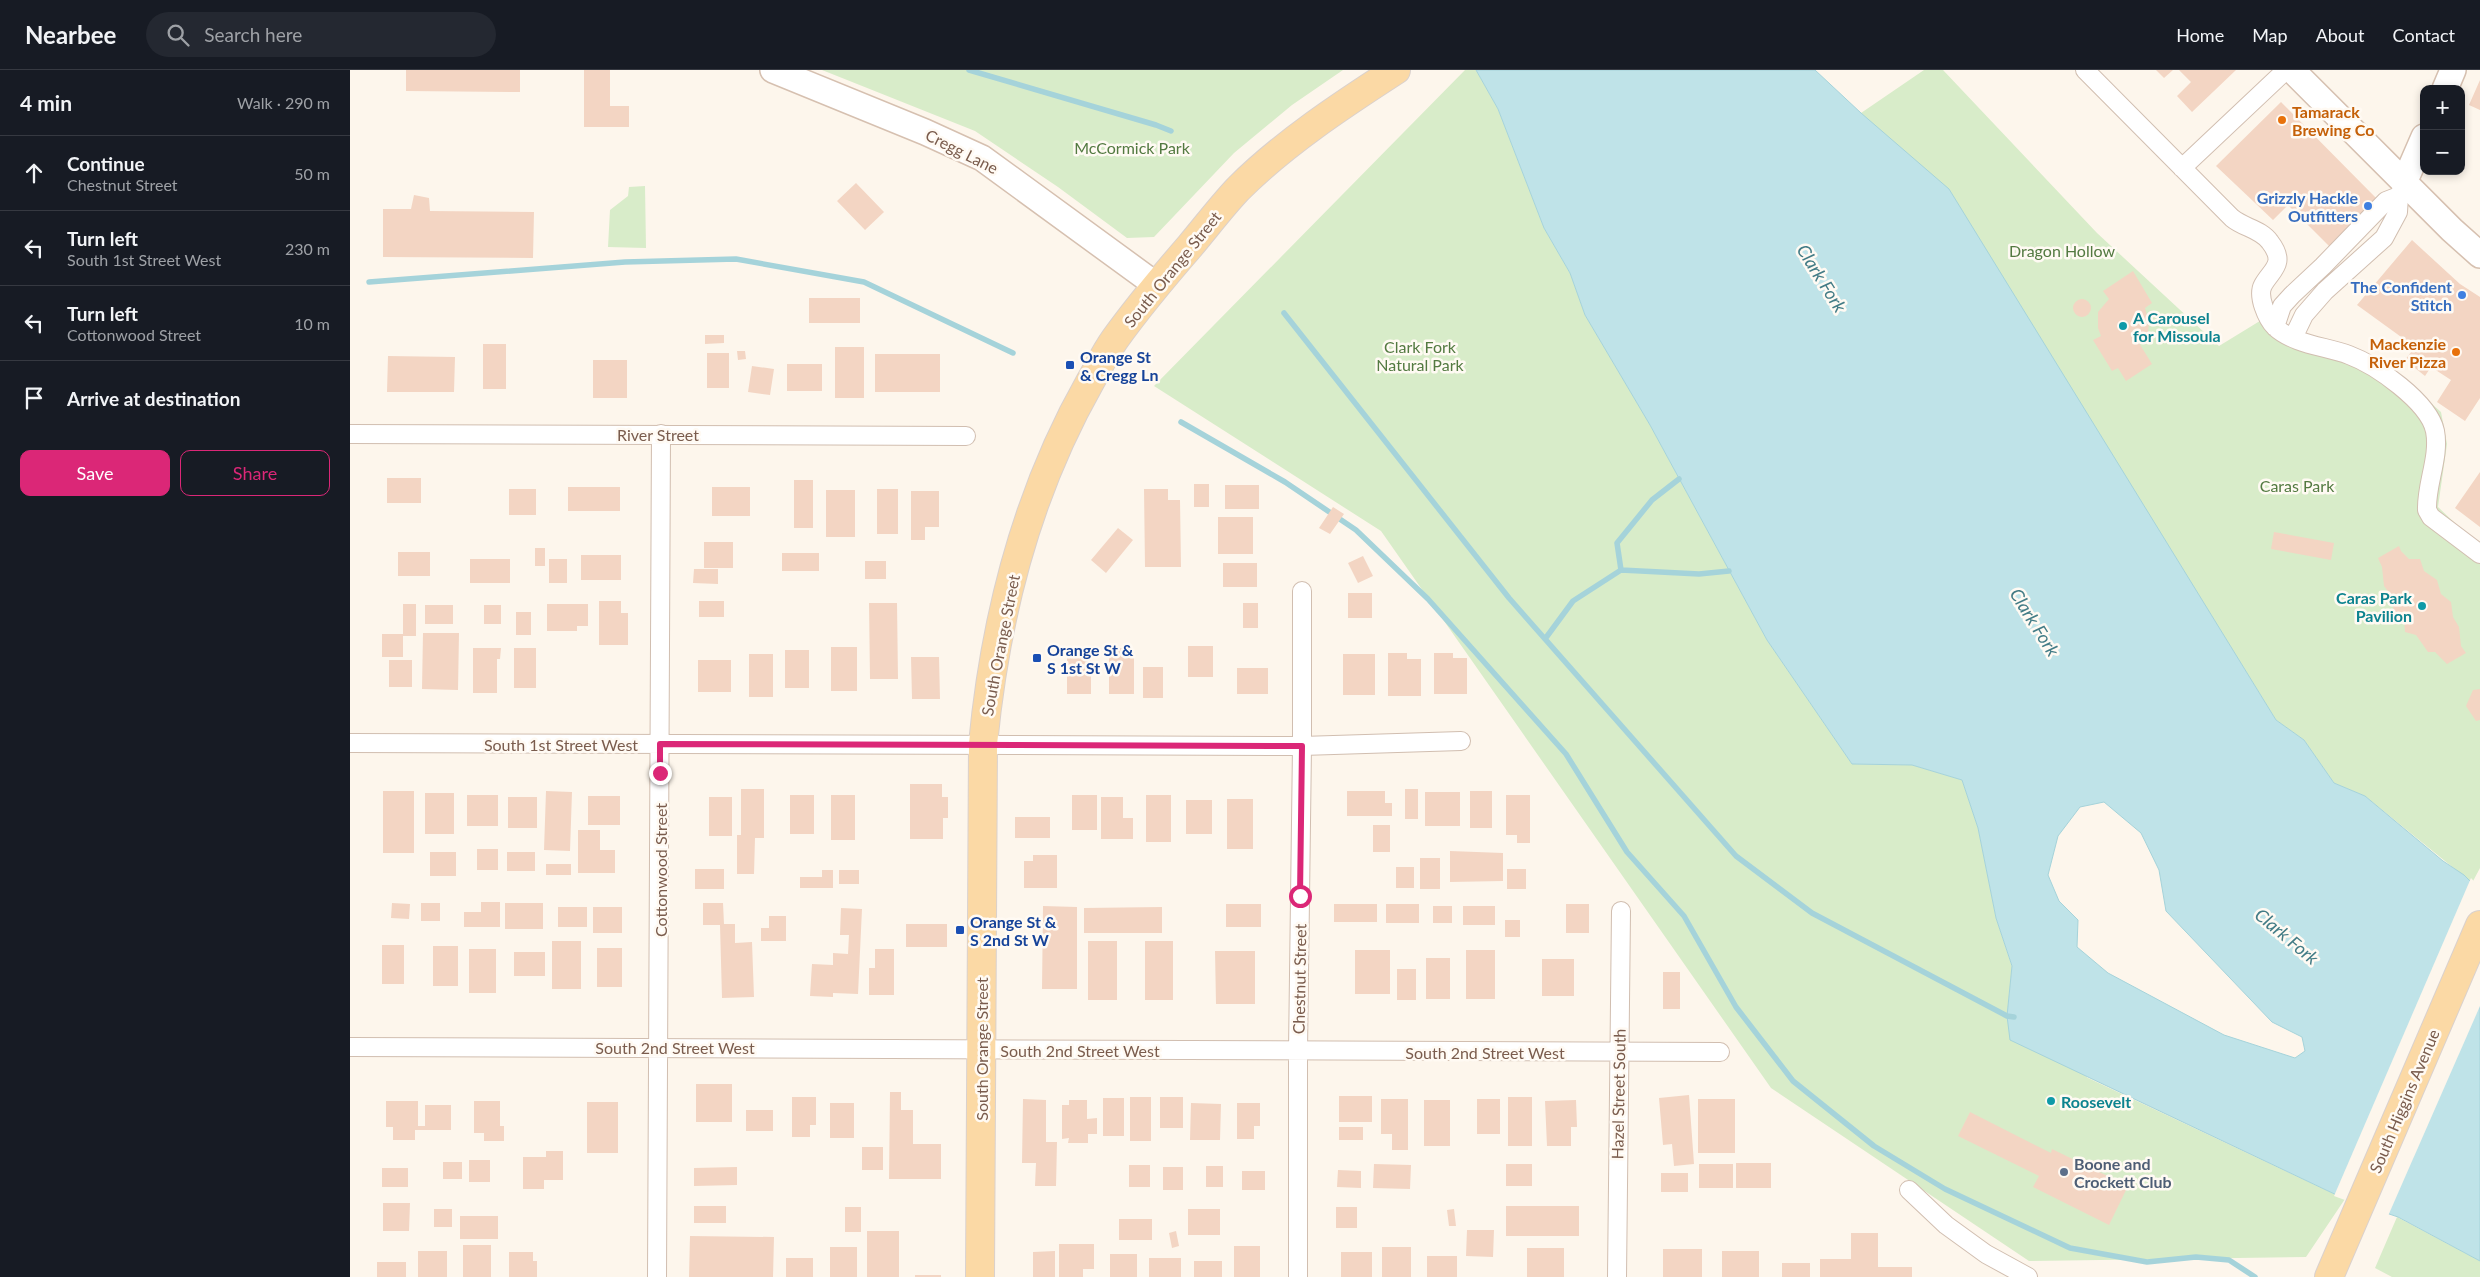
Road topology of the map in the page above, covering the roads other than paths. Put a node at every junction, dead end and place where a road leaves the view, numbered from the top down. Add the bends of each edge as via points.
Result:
1 (773, 70) edge
2 (1396, 70) edge
3 (2085, 70) edge
4 (2286, 70) edge
5 (2292, 70) edge
6 (2453, 70) edge
7 (2446, 85) edge
8 (2420, 146) edge
9 (2182, 168) junction
10 (2402, 189) junction
11 (2480, 255) edge
12 (1156, 285) junction
13 (2275, 327) junction
14 (2293, 338) junction
15 (350, 434) edge
16 (661, 434) junction
17 (966, 436) dead end
18 (2480, 554) edge
19 (1302, 591) dead end
20 (1462, 741) dead end
21 (350, 743) edge
22 (660, 744) junction
23 (983, 744) junction
24 (1302, 746) junction
25 (1621, 910) dead end
26 (2480, 925) edge
27 (350, 1047) edge
28 (659, 1047) junction
29 (981, 1050) junction
30 (1298, 1051) junction
31 (1720, 1052) dead end
32 (1619, 1053) junction
33 (1909, 1190) dead end
34 (657, 1277) edge
35 (980, 1277) edge
36 (1298, 1277) edge
37 (1616, 1277) edge
38 (2028, 1277) edge
39 (2328, 1277) edge

1 - 12 street, Cregg Lane via 982,158
2 - 12 main road, South Orange Street via 1312,126 1238,189
3 - 9 street
4 - 9 street
5 - 10 street
6 - 7 street
8 - 10 street
9 - 13 street via 2232,218 2270,241 2276,254 2276,268 2262,286 2261,295
10 - 11 street
10 - 13 street via 2292,294 2282,306
10 - 14 street via 2398,212 2384,238 2304,315
12 - 23 main road, South Orange Street via 1114,341 1070,418 1050,462 1006,595
13 - 14 street
14 - 18 street via 2360,360 2387,377 2421,406 2432,420 2436,440 2427,510 2431,517
15 - 16 street, River Street
16 - 17 street, River Street
16 - 22 street, Cottonwood Street
19 - 24 street, Chestnut Street
20 - 24 street, South 1st Street West
21 - 22 street, South 1st Street West
22 - 23 street, South 1st Street West
22 - 28 street, Cottonwood Street
23 - 24 street, South 1st Street West
23 - 29 main road, South Orange Street
24 - 30 street, Chestnut Street
25 - 32 street, Hazel Street South
26 - 39 main road, South Higgins Avenue
27 - 28 street, South 2nd Street West
28 - 29 street, South 2nd Street West
28 - 34 street, Cottonwood Street
29 - 30 street, South 2nd Street West
29 - 35 main road, South Orange Street
30 - 32 street, South 2nd Street West
30 - 36 street, Chestnut Street
31 - 32 street, South 2nd Street West
32 - 37 street, Hazel Street South
33 - 38 street via 1946,1225 1986,1254

